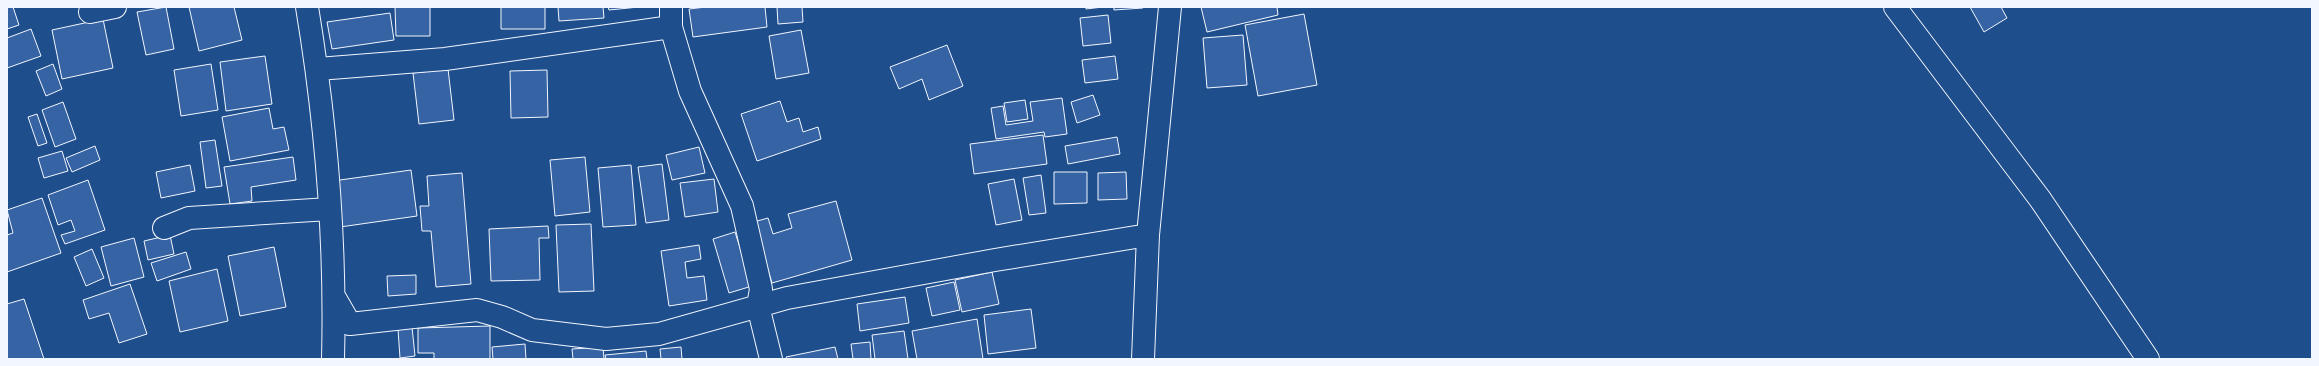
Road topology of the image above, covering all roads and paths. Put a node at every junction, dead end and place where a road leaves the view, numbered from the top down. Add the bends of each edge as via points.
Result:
1 (115, 7) edge
2 (307, 7) edge
3 (1170, 7) edge
4 (1895, 7) edge
5 (90, 12) dead end
6 (671, 17) edge
7 (318, 69) junction
8 (329, 209) junction
9 (164, 228) dead end
10 (1148, 236) junction
11 (335, 298) junction
12 (758, 306) junction
13 (333, 359) edge
14 (771, 359) edge
15 (1143, 359) edge
16 (2148, 359) edge

1 - 5 street
2 - 7 street
3 - 10 street
4 - 16 street via 2040,199
6 - 7 street via 445,59
6 - 12 street via 690,91 742,206 761,289
7 - 8 street
8 - 9 street via 189,218
8 - 11 street
10 - 12 street via 995,260 787,298
10 - 15 street
11 - 12 street via 350,324 477,310 532,330 606,339 659,334
11 - 13 street
12 - 14 street

